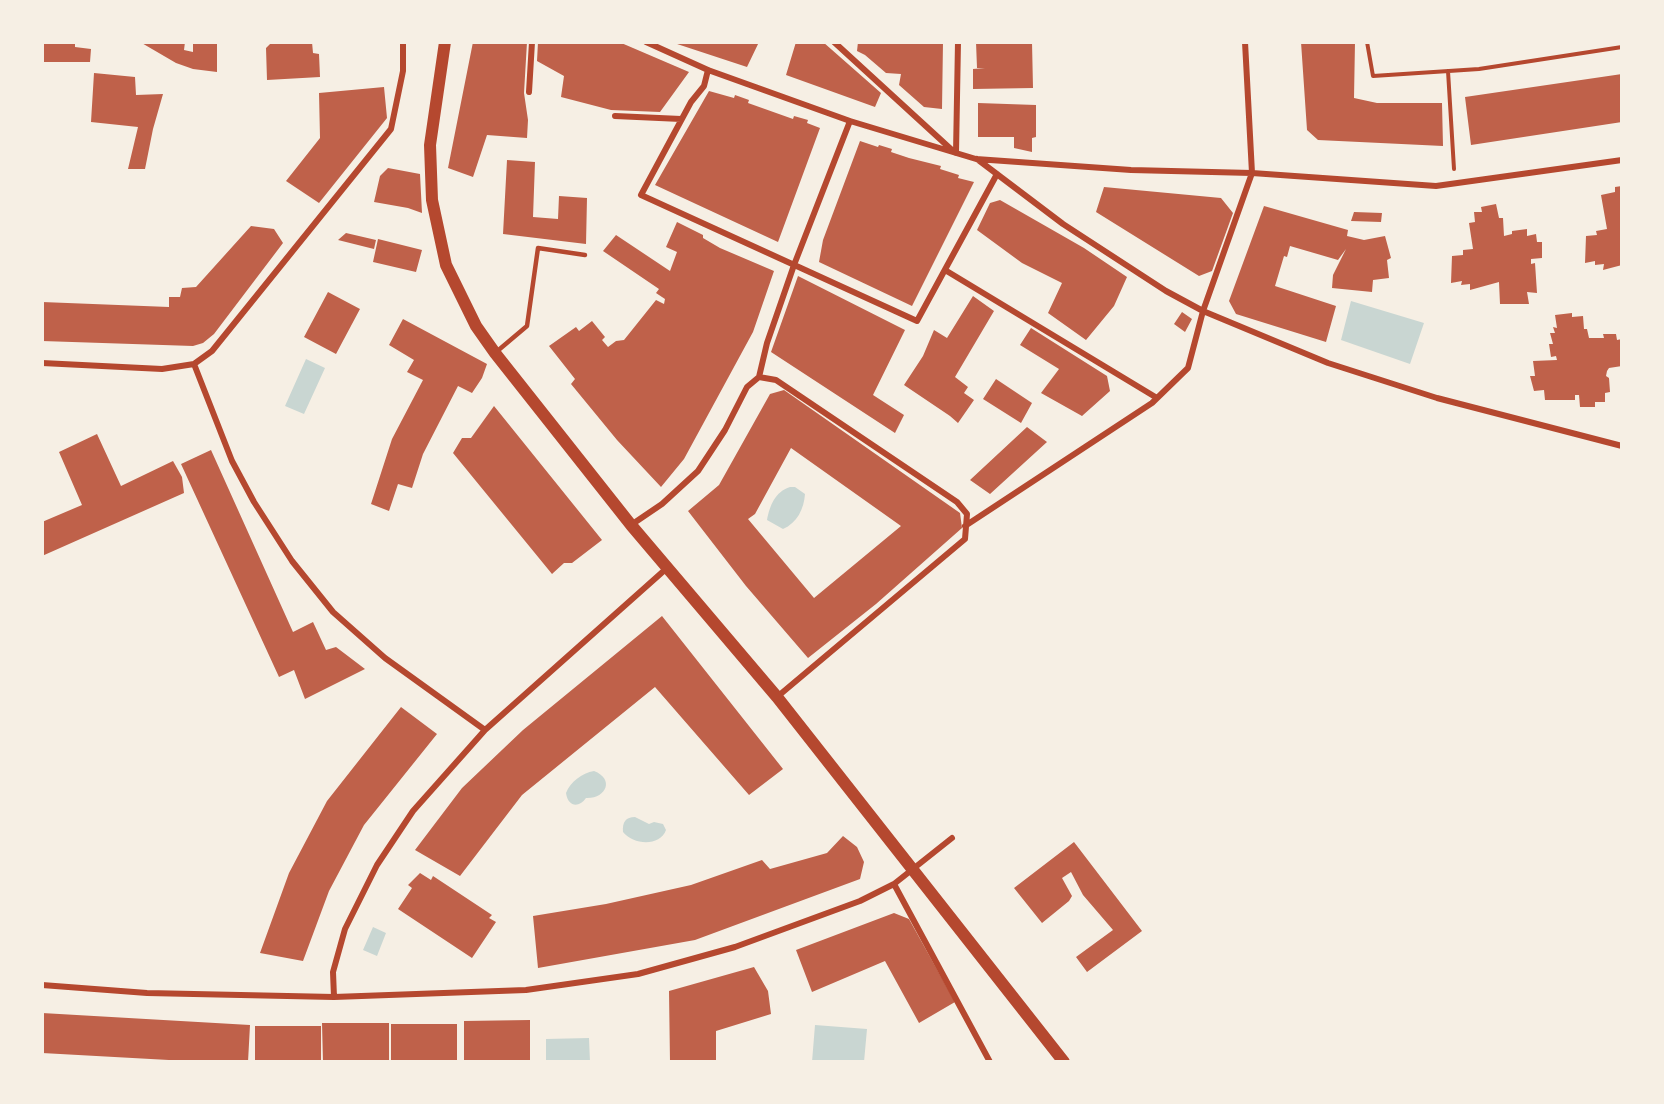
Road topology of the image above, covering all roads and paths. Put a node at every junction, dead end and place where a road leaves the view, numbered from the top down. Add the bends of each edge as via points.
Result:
1 (403, 42) edge
2 (444, 42) edge
3 (532, 42) edge
4 (646, 42) edge
5 (834, 42) edge
6 (958, 42) edge
7 (1245, 42) edge
8 (1367, 42) edge
9 (1622, 47) edge
10 (708, 70) junction
11 (1448, 71) junction
12 (529, 92) dead end
13 (615, 117) dead end
14 (681, 119) junction
15 (850, 121) junction
16 (956, 153) junction
17 (976, 159) junction
18 (1622, 160) edge
19 (1252, 173) junction
20 (996, 174) junction
21 (1455, 183) junction
22 (585, 255) dead end
23 (794, 265) junction
24 (945, 270) junction
25 (1203, 311) junction
26 (495, 353) junction
27 (42, 363) edge
28 (194, 364) junction
29 (759, 377) junction
30 (1157, 398) junction
31 (1622, 446) edge
32 (631, 525) junction
33 (966, 526) junction
34 (667, 568) junction
35 (777, 697) junction
36 (485, 730) junction
37 (952, 838) dead end
38 (913, 870) junction
39 (894, 884) junction
40 (42, 985) edge
41 (334, 997) junction
42 (1062, 1061) edge
43 (990, 1062) edge

1 - 28 street via 403,71 391,129 226,336
2 - 26 main road via 430,145 432,200 446,265 476,326
3 - 12 street
4 - 10 street
5 - 16 street
6 - 16 street
7 - 19 street
8 - 11 path via 1373,76
9 - 11 path
10 - 14 street via 704,86
10 - 15 street
11 - 21 path
13 - 14 street
14 - 23 street via 641,195
15 - 16 street
15 - 23 street
16 - 17 street
17 - 19 street via 1131,170
17 - 20 street
18 - 21 street
19 - 21 street via 1436,186
19 - 25 street
20 - 24 street
20 - 25 street via 1063,224
22 - 26 lane via 538,248 527,326
23 - 24 street via 917,321
23 - 29 street
24 - 30 street
25 - 30 street via 1188,368
25 - 31 street via 1328,363 1437,398
26 - 32 main road
27 - 28 street via 162,369
28 - 36 street via 232,461 291,561 333,612 385,658
29 - 32 street via 747,387 698,471 662,504
29 - 33 street via 776,380 957,502 967,514
30 - 33 street
32 - 34 main road
33 - 35 street via 964,539
34 - 35 main road
34 - 36 street
35 - 38 main road
36 - 41 street via 413,811 377,865 345,928 333,972
37 - 38 street
38 - 39 street
38 - 42 main road
39 - 41 street via 860,902 735,947 638,974 526,990
39 - 43 street
40 - 41 street via 147,993

